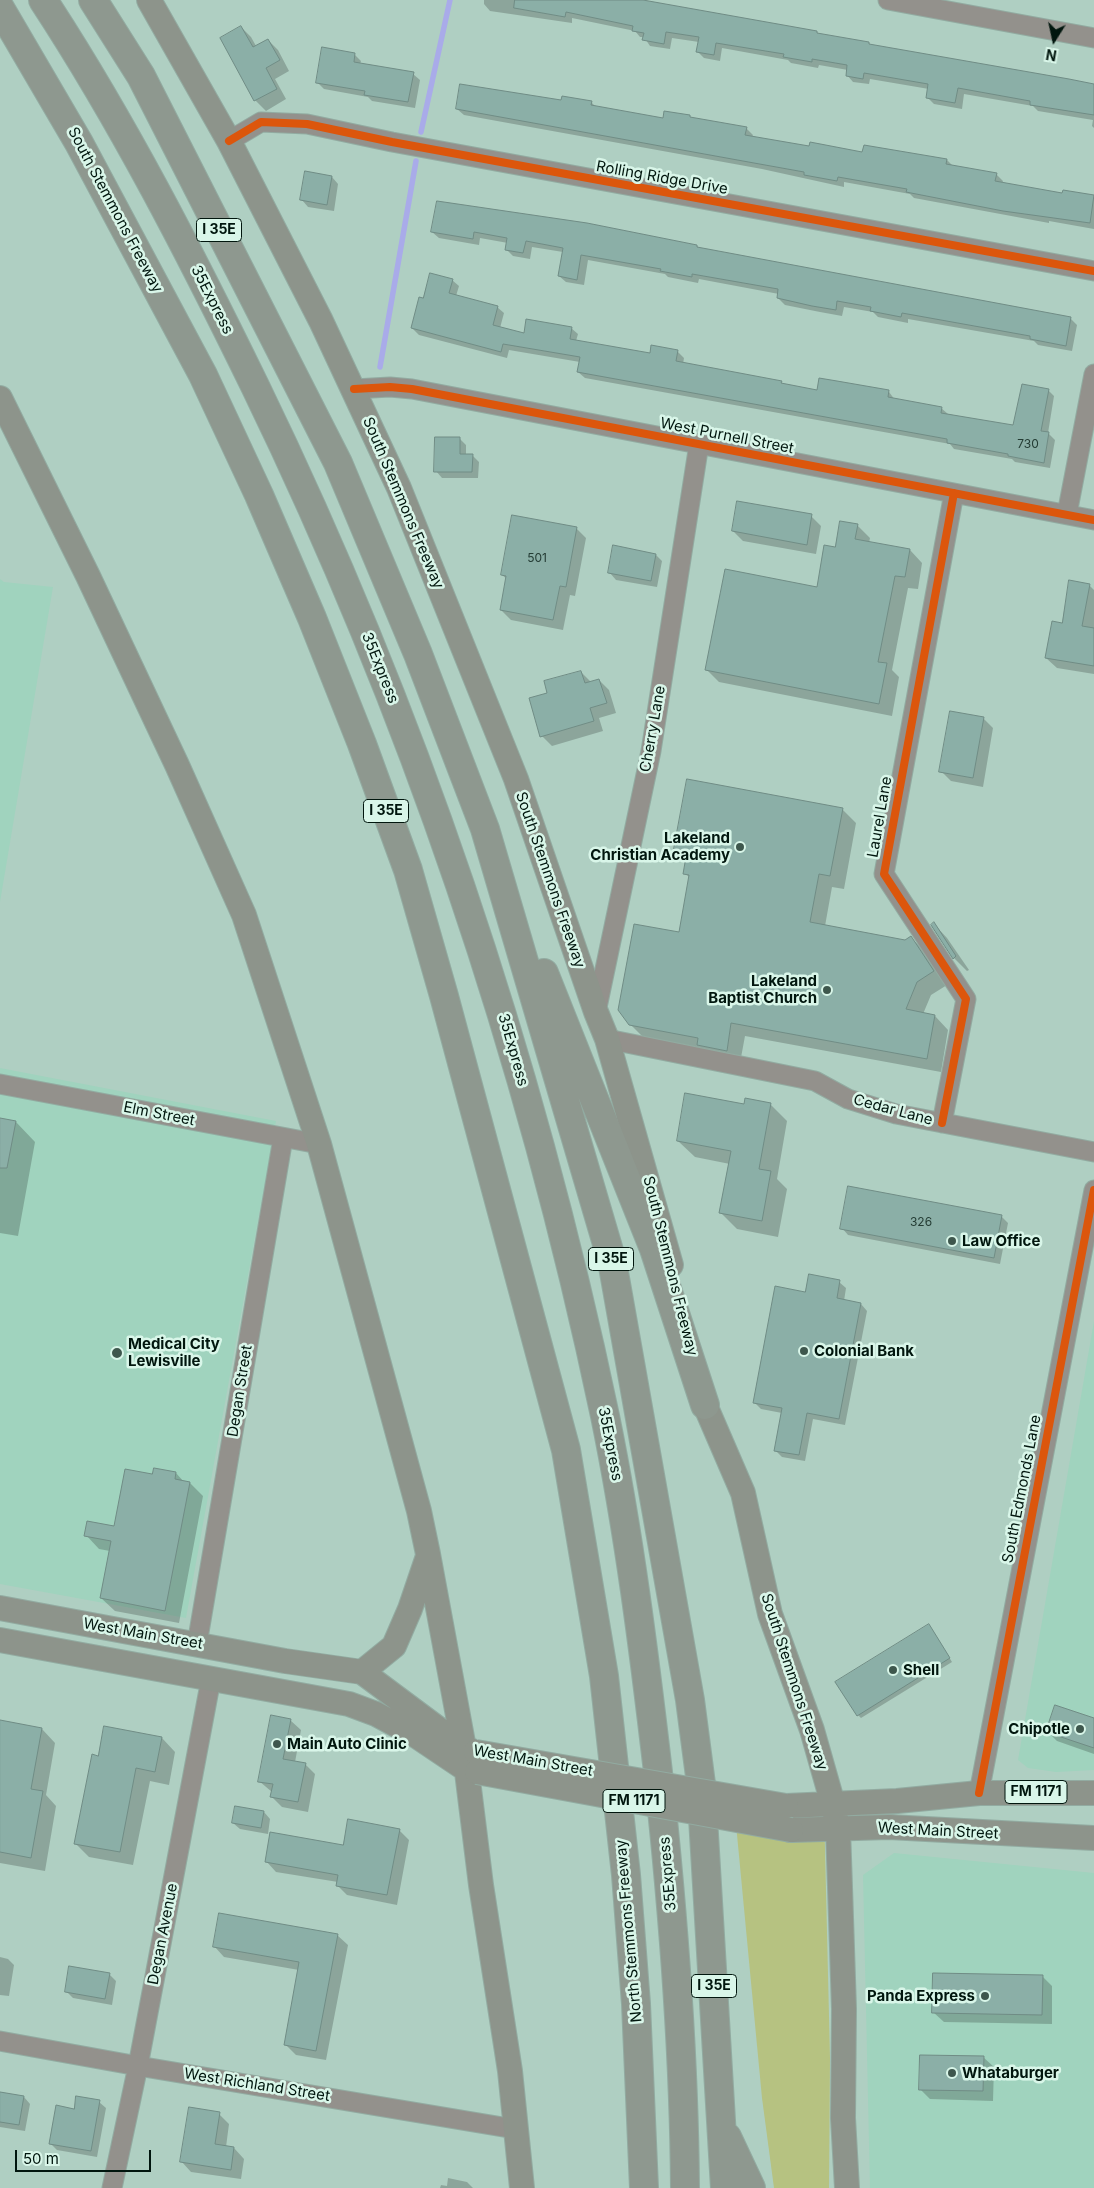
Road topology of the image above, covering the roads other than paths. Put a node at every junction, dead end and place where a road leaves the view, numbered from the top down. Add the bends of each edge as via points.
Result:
1 (44, 0) edge
2 (93, 0) edge
3 (149, 0) edge
4 (888, 0) edge
5 (0, 8) edge
6 (1094, 38) edge
7 (229, 141) junction
8 (1094, 271) edge
9 (1094, 374) edge
10 (354, 389) junction
11 (0, 398) edge
12 (699, 444) junction
13 (954, 493) junction
14 (1067, 514) junction
15 (1094, 520) edge
16 (485, 829) junction
17 (596, 1012) junction
18 (607, 1039) junction
19 (0, 1084) edge
20 (942, 1123) junction
21 (283, 1138) junction
22 (319, 1144) junction
23 (1094, 1152) edge
24 (1094, 1190) edge
25 (704, 1405) junction
26 (428, 1554) junction
27 (0, 1608) edge
28 (0, 1640) edge
29 (197, 1644) junction
30 (285, 1661) junction
31 (362, 1672) junction
32 (604, 1676) joint
33 (211, 1679) junction
34 (471, 1760) junction
35 (979, 1793) junction
36 (1094, 1793) edge
37 (833, 1804) junction
38 (889, 1827) junction
39 (838, 1829) junction
40 (1094, 1838) edge
41 (840, 1887) junction
42 (0, 2041) edge
43 (138, 2066) junction
44 (722, 2126) junction
45 (515, 2129) junction
46 (112, 2188) edge
47 (522, 2188) edge
48 (644, 2188) edge
49 (685, 2188) edge
50 (724, 2188) edge
51 (751, 2188) edge
52 (846, 2188) edge

1 - 49 highway, 35Express via 182,241 300,480 348,589 442,830 484,953 521,1077 578,1295 606,1421 629,1549 668,1866 685,2124
2 - 16 highway, I 35E via 142,76 338,464 418,654
3 - 7 main road, South Stemmons Freeway
4 - 6 street
5 - 32 highway, South Stemmons Freeway / I 35E via 80,142 203,375 312,618 408,870 566,1450
7 - 8 street, Rolling Ridge Drive via 261,122 307,124
7 - 10 main road, South Stemmons Freeway
9 - 14 street
10 - 12 street, West Purnell Street via 412,389
10 - 17 main road, South Stemmons Freeway via 399,488 516,779
11 - 22 main road via 93,585 244,915
12 - 13 street, West Purnell Street
12 - 17 street, Cherry Lane via 651,751
13 - 14 street, West Purnell Street
13 - 20 street, Laurel Lane via 884,874 966,999
14 - 15 street, West Purnell Street
16 - 25 highway via 654,1249
16 - 44 highway, I 35E via 612,1261 690,1700 701,1784
17 - 18 main road, South Stemmons Freeway
18 - 20 street, Cedar Lane via 815,1081 848,1099 896,1114
18 - 25 main road, South Stemmons Freeway via 660,1223
19 - 21 street, Elm Street
20 - 23 street, Cedar Lane
21 - 22 street, Elm Street
21 - 29 street, Degan Street
22 - 26 main road
24 - 35 street, South Edmonds Lane
25 - 37 main road, South Stemmons Freeway via 743,1493 770,1614 812,1730
26 - 31 main road via 394,1646
26 - 34 main road
27 - 29 main road, West Main Street
28 - 33 main road, West Main Street
29 - 30 main road, West Main Street
30 - 31 main road, West Main Street
30 - 33 main road via 226,1668
31 - 34 main road, West Main Street
32 - 48 highway, North Stemmons Freeway / I 35E via 636,1994
33 - 34 main road, West Main Street via 358,1707
33 - 43 street, Degan Avenue
34 - 37 main road, West Main Street / FM 1171, bridge via 786,1806
34 - 39 main road, West Main Street / FM 1171, bridge via 791,1830
34 - 45 main road via 481,1885 510,2071
35 - 36 main road, West Main Street / FM 1171
35 - 37 main road, West Main Street / FM 1171
37 - 39 main road
38 - 39 main road, West Main Street / FM 1171
38 - 40 main road, West Main Street / FM 1171
38 - 41 main road via 868,1834 858,1842 845,1863
39 - 41 main road
41 - 52 main road
42 - 43 street, West Richland Street
43 - 45 street, West Richland Street
43 - 46 street, Degan Avenue
44 - 50 highway, I 35E
44 - 51 highway
45 - 47 main road

